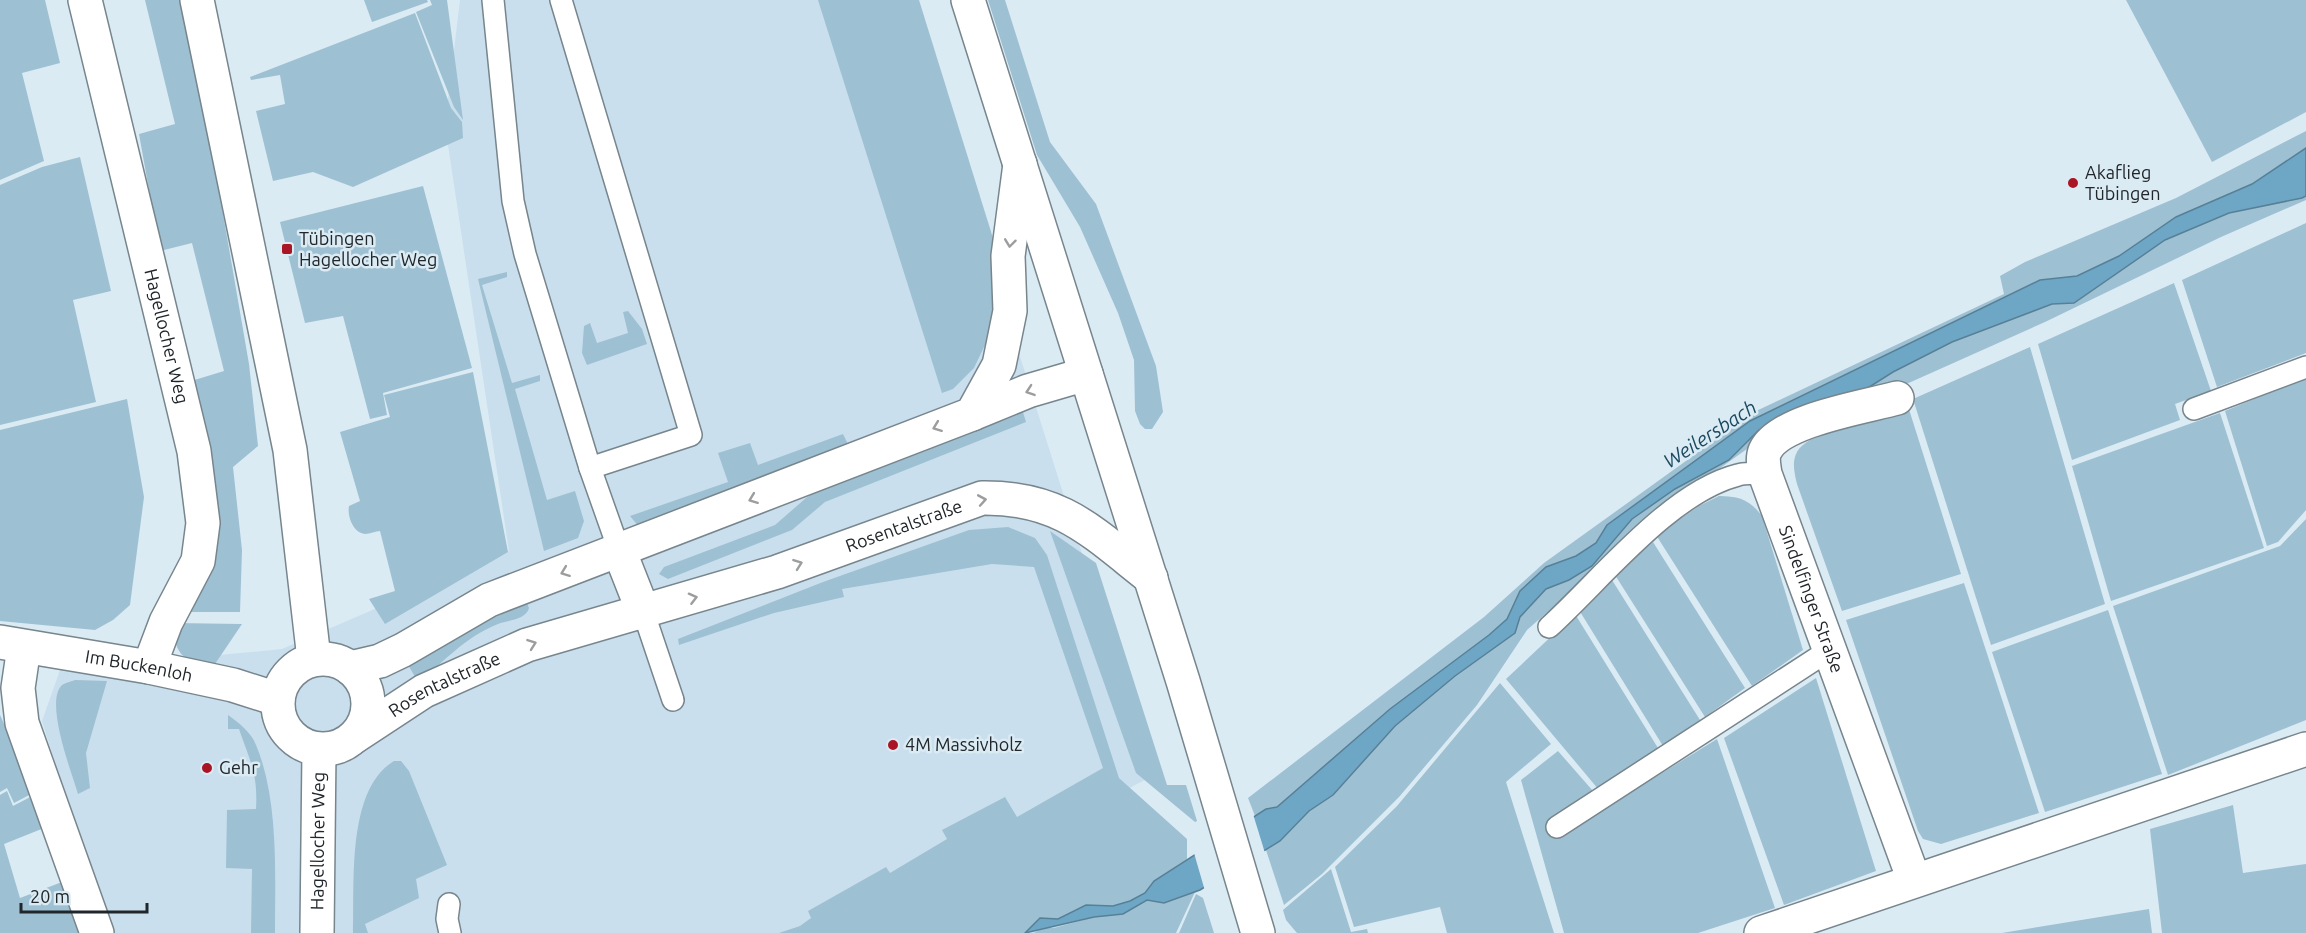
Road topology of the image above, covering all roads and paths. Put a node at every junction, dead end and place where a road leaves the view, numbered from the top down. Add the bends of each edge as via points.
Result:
1 (85, 0) edge
2 (197, 0) edge
3 (493, 0) edge
4 (561, 0) edge
5 (968, 0) edge
6 (1020, 164) junction
7 (2306, 367) edge
8 (1086, 374) junction
9 (1896, 399) dead end
10 (2194, 409) dead end
11 (972, 414) junction
12 (590, 468) junction
13 (1765, 474) junction
14 (620, 550) junction
15 (1151, 578) junction
16 (643, 611) junction
17 (1549, 627) dead end
18 (12, 645) edge
19 (1831, 649) junction
20 (314, 659) junction
21 (149, 667) junction
22 (350, 668) junction
23 (277, 699) junction
24 (673, 700) dead end
25 (354, 737) junction
26 (2306, 749) edge
27 (319, 750) junction
28 (1557, 827) dead end
29 (1914, 880) junction
30 (449, 904) dead end
31 (97, 933) edge
32 (317, 933) edge
33 (450, 933) edge
34 (1258, 933) edge
35 (1761, 933) edge

1 - 21 street, Hagellocher Weg via 194,452 200,491 203,523 198,561 166,622
2 - 20 street via 290,450
3 - 12 lane via 513,201 525,254
4 - 12 lane via 691,435
5 - 6 street
6 - 8 street
6 -> 11 street via 1008,256 1010,311 999,365
7 - 10 lane
8 -> 11 street via 1028,391
8 - 15 street
9 - 13 street, Sindelfinger Straße via 1810,422 1775,438 1765,451
11 -> 14 street
12 - 14 lane
13 - 17 lane via 1738,474 1673,510 1639,537
13 - 19 street, Sindelfinger Straße
14 - 16 street
14 -> 22 street via 489,600 403,650
16 -> 15 street, Rosentalstraße via 777,572 982,498 1014,498 1055,509 1086,526
15 - 34 street
16 - 24 lane
25 -> 16 street, Rosentalstraße via 424,691 493,659 571,630
18 - 21 street, Im Buckenloh
18 - 31 street via 22,723
19 - 28 lane
19 - 29 street, Sindelfinger Straße
20 - 22 street via 327,658
20 - 23 street via 293,669
21 - 23 street, Im Buckenloh
22 - 25 street via 359,677 368,702 366,722
23 - 27 street via 279,720 291,737
25 - 27 street via 344,744
26 - 29 street
27 - 32 street, Hagellocher Weg
29 - 35 street
30 - 33 lane

